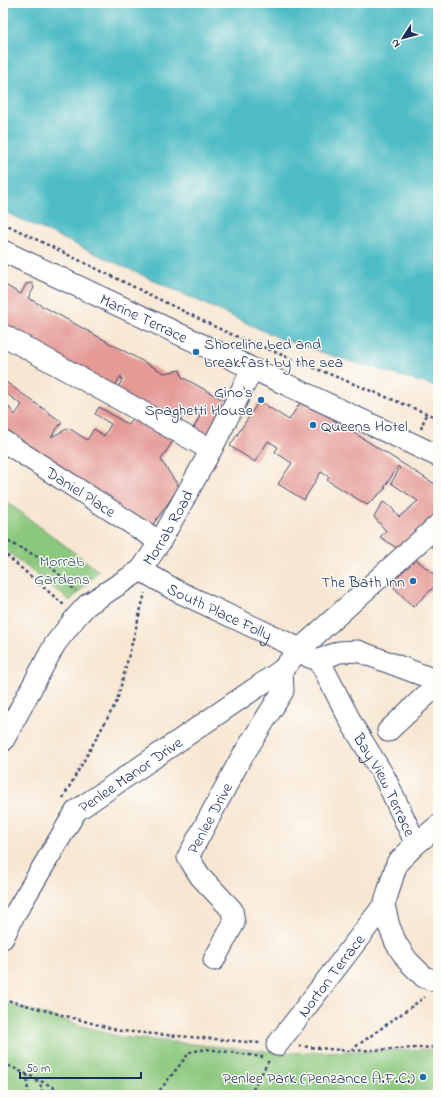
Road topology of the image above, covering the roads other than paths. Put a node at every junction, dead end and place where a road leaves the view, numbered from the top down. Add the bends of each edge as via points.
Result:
1 (3, 251) edge
2 (3, 335) edge
3 (252, 370) junction
4 (3, 441) edge
5 (212, 450) junction
6 (438, 456) edge
7 (438, 525) edge
8 (160, 542) junction
9 (146, 572) junction
10 (300, 649) junction
11 (319, 660) junction
12 (282, 670) junction
13 (438, 683) edge
14 (388, 731) dead end
15 (3, 741) edge
16 (438, 826) edge
17 (416, 844) junction
18 (384, 905) junction
19 (3, 938) edge
20 (214, 960) dead end
21 (432, 989) edge
22 (277, 1045) road end

1 - 3 street, Marine Terrace
2 - 5 street
3 - 5 street, Morrab Road
3 - 6 street, Marine Terrace
4 - 8 street, Daniel Place
5 - 8 street, Morrab Road
7 - 10 street, Penlee Manor Drive
8 - 9 street, Morrab Road
9 - 10 street, South Place Folly via 175,590
9 - 15 street, Morrab Road via 82,611 55,644
10 - 11 street, South Place Folly via 309,657
10 - 12 street, Penlee Manor Drive
11 - 13 street via 339,652 358,651
11 - 17 street, Bay View Terrace via 353,726 385,778
12 - 19 street, Penlee Manor Drive via 76,811 13,916
12 - 20 street, Penlee Drive via 283,691 240,760 188,857 200,876 232,910 234,924
13 - 14 street
16 - 17 street
17 - 18 street, Bay View Terrace via 397,863
18 - 21 street via 396,943
18 - 22 street, Norton Terrace

